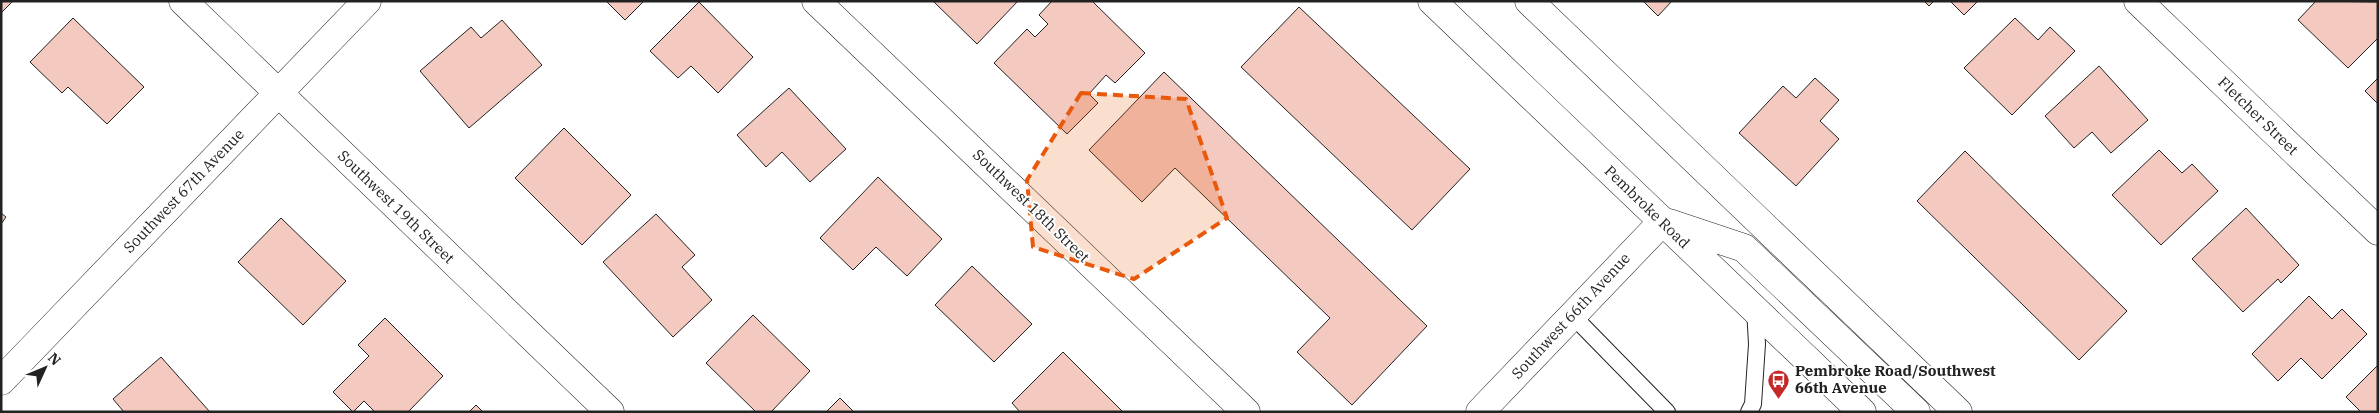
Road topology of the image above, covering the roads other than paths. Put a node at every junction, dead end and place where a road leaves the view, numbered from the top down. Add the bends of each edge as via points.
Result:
1 (183, 1) edge
2 (367, 1) edge
3 (816, 1) edge
4 (1432, 1) edge
5 (1529, 1) edge
6 (2138, 1) edge
7 (278, 93) junction
8 (1662, 221) junction
9 (2378, 231) edge
10 (1755, 309) junction
11 (1572, 316) junction
12 (1, 381) edge
13 (610, 412) edge
14 (1246, 412) edge
15 (1480, 412) edge
16 (1667, 412) edge
17 (1749, 412) edge
18 (1862, 412) edge
19 (1916, 412) edge
20 (1958, 412) edge

1 - 7 street, Southwest 19th Street
2 - 7 street, Southwest 67th Avenue
3 - 14 street, Southwest 18th Street
4 - 8 street, Pembroke Road
5 - 20 street
6 - 9 street, Fletcher Street
7 - 12 street, Southwest 67th Avenue
7 - 13 street, Southwest 19th Street
8 - 10 street, Pembroke Road
8 - 11 street, Southwest 66th Avenue
8 - 19 street via 1744,248
10 - 17 lane via 1757,354 1753,404
10 - 18 street, Pembroke Road
11 - 15 street, Southwest 66th Avenue
11 - 16 lane

